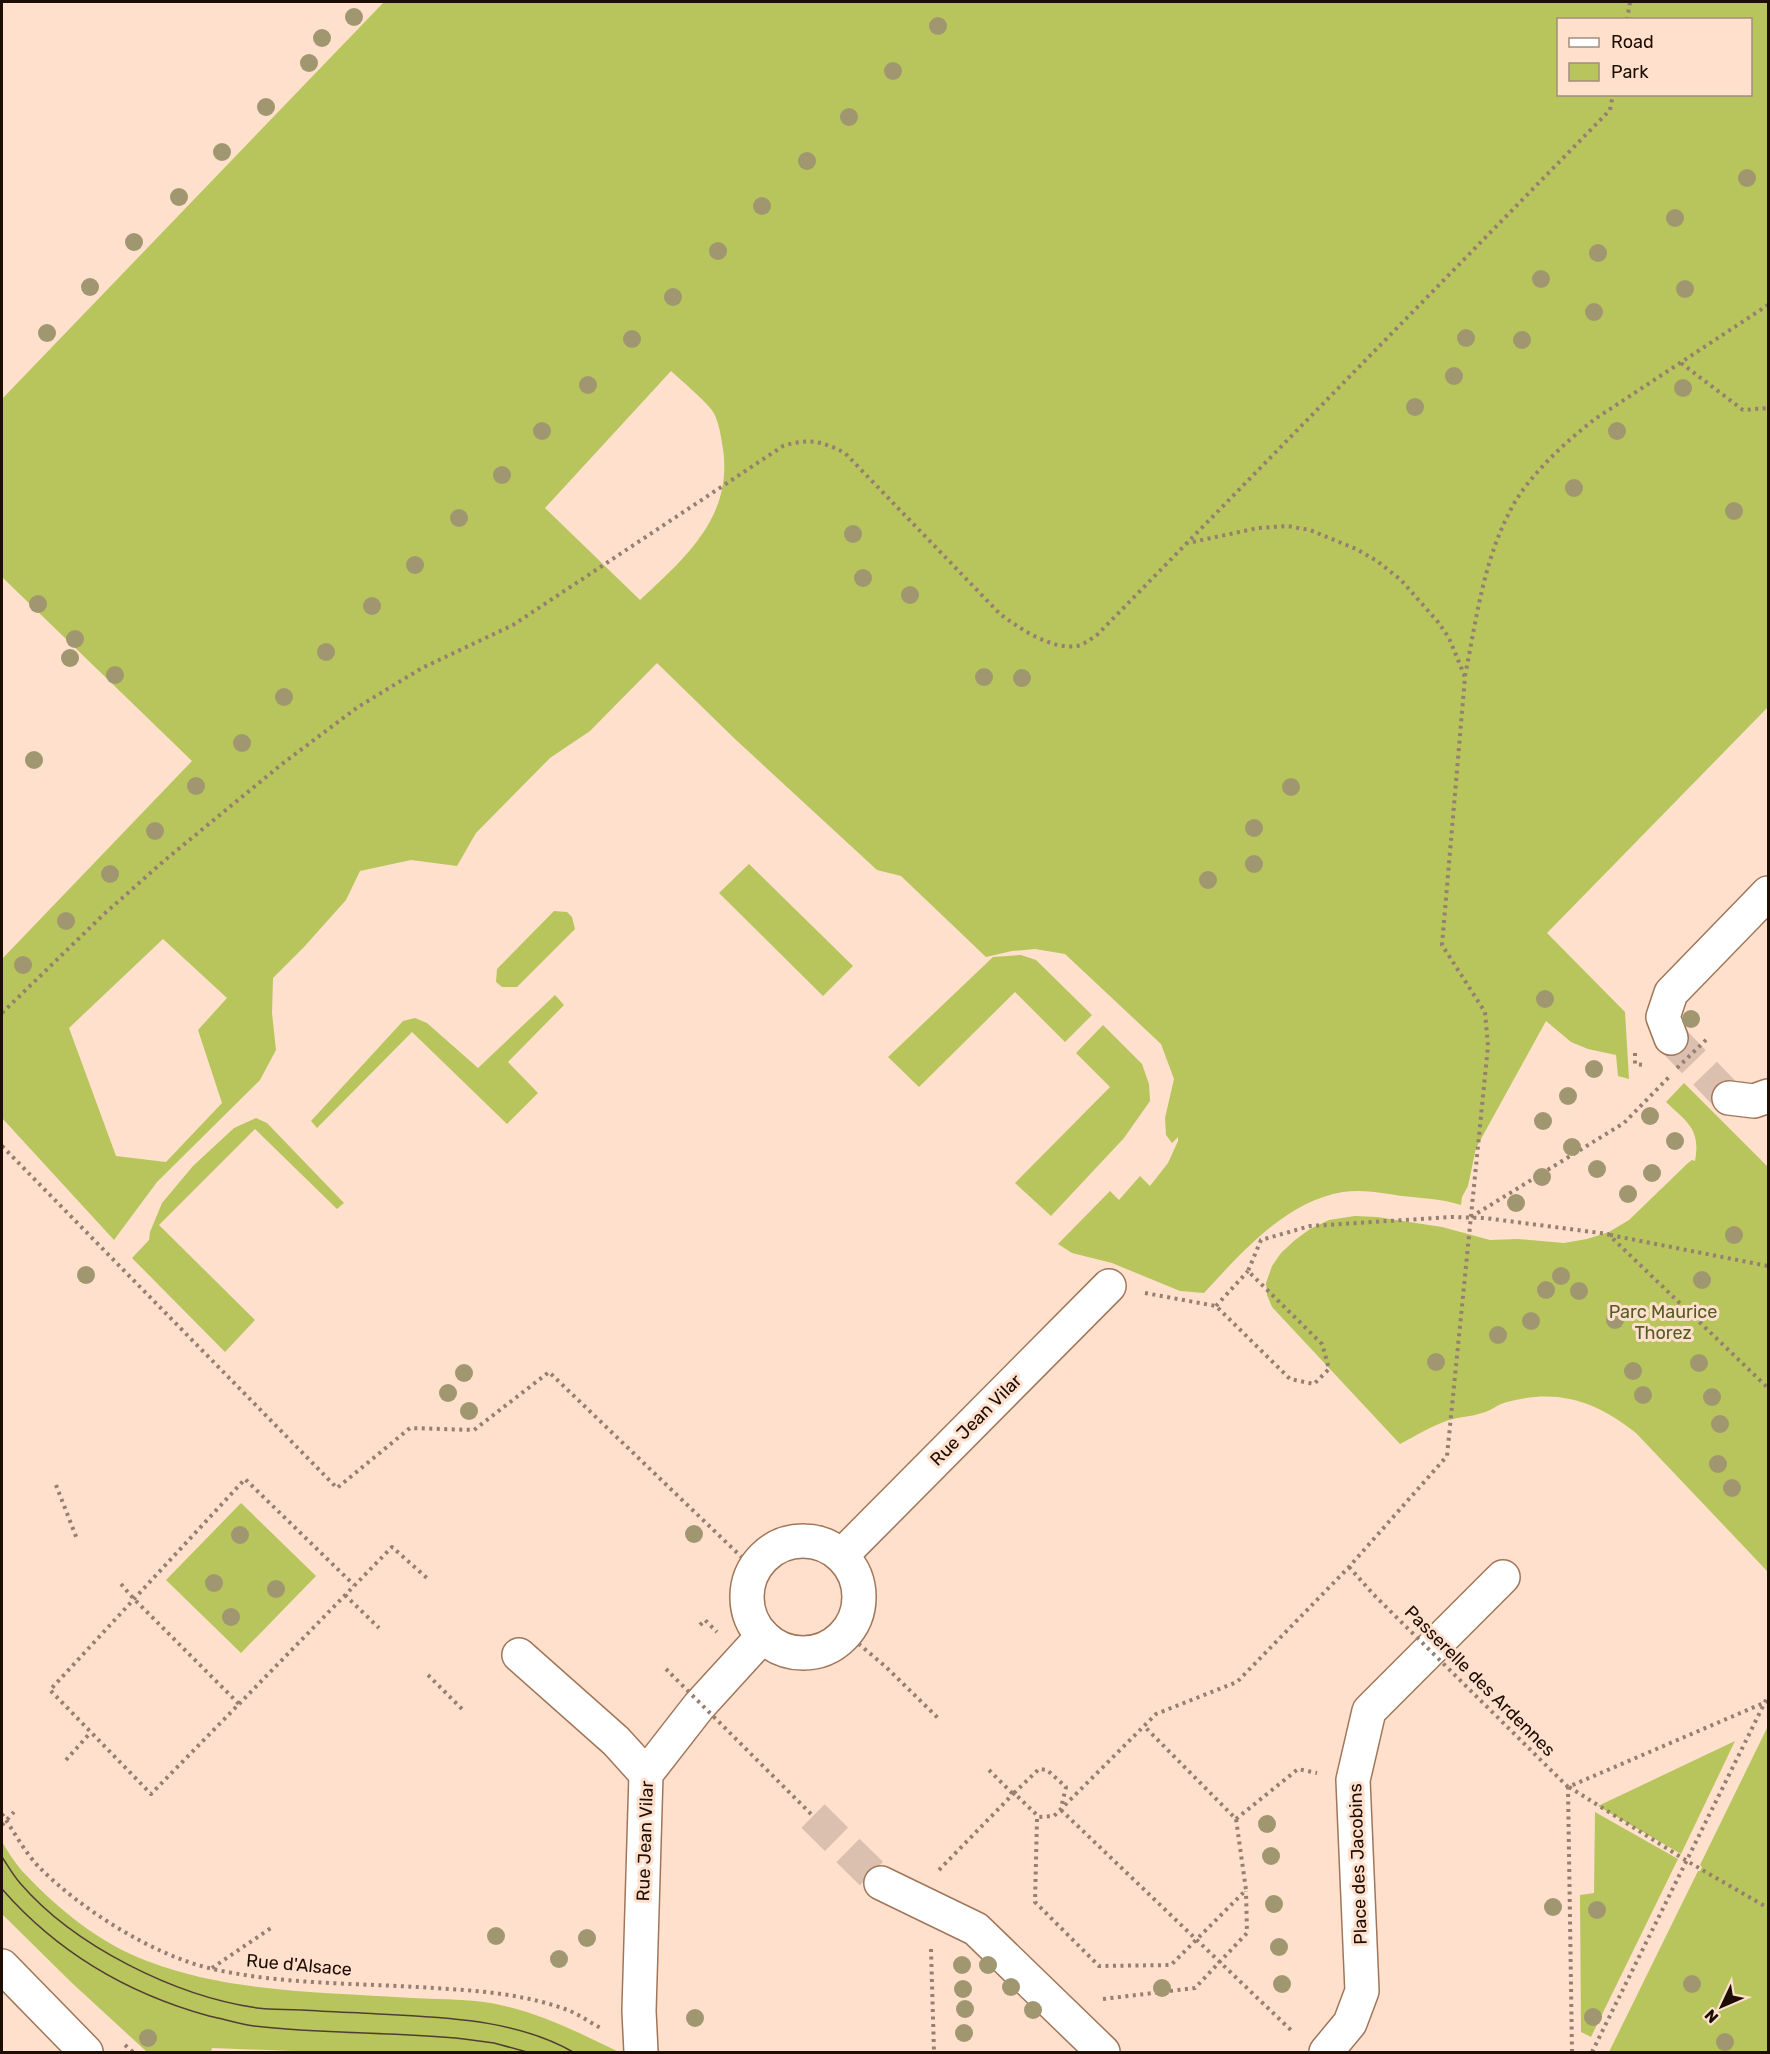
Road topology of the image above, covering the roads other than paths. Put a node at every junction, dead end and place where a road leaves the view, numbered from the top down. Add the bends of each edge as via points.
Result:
1 (1768, 893) edge
2 (1674, 1053) tunnel mouth
3 (1768, 1096) edge
4 (1729, 1098) tunnel mouth
5 (1109, 1286) road end
6 (842, 1555) junction
7 (1503, 1577) dead end
8 (763, 1636) junction
9 (519, 1655) dead end
10 (646, 1774) junction
11 (881, 1883) tunnel mouth
12 (2, 1966) edge
13 (1312, 2045) edge
14 (86, 2052) edge
15 (641, 2052) edge
16 (1102, 2052) edge

1 - 2 street via 1671,993 1663,1017
3 - 4 street via 1754,1101
5 - 6 street, Rue Jean Vilar
6 - 8 street via 825,1544 801,1539 780,1545 763,1556 747,1586 747,1604 754,1625
6 - 8 street via 855,1571 861,1594 857,1616 847,1634 829,1648 800,1654 784,1650
7 - 13 street, Place des Jacobins via 1369,1711 1353,1780 1362,1991 1350,2023
8 - 10 street, Rue Jean Vilar via 699,1706
9 - 10 street via 616,1741
10 - 15 street, Rue Jean Vilar
11 - 16 street via 976,1929
12 - 14 street

